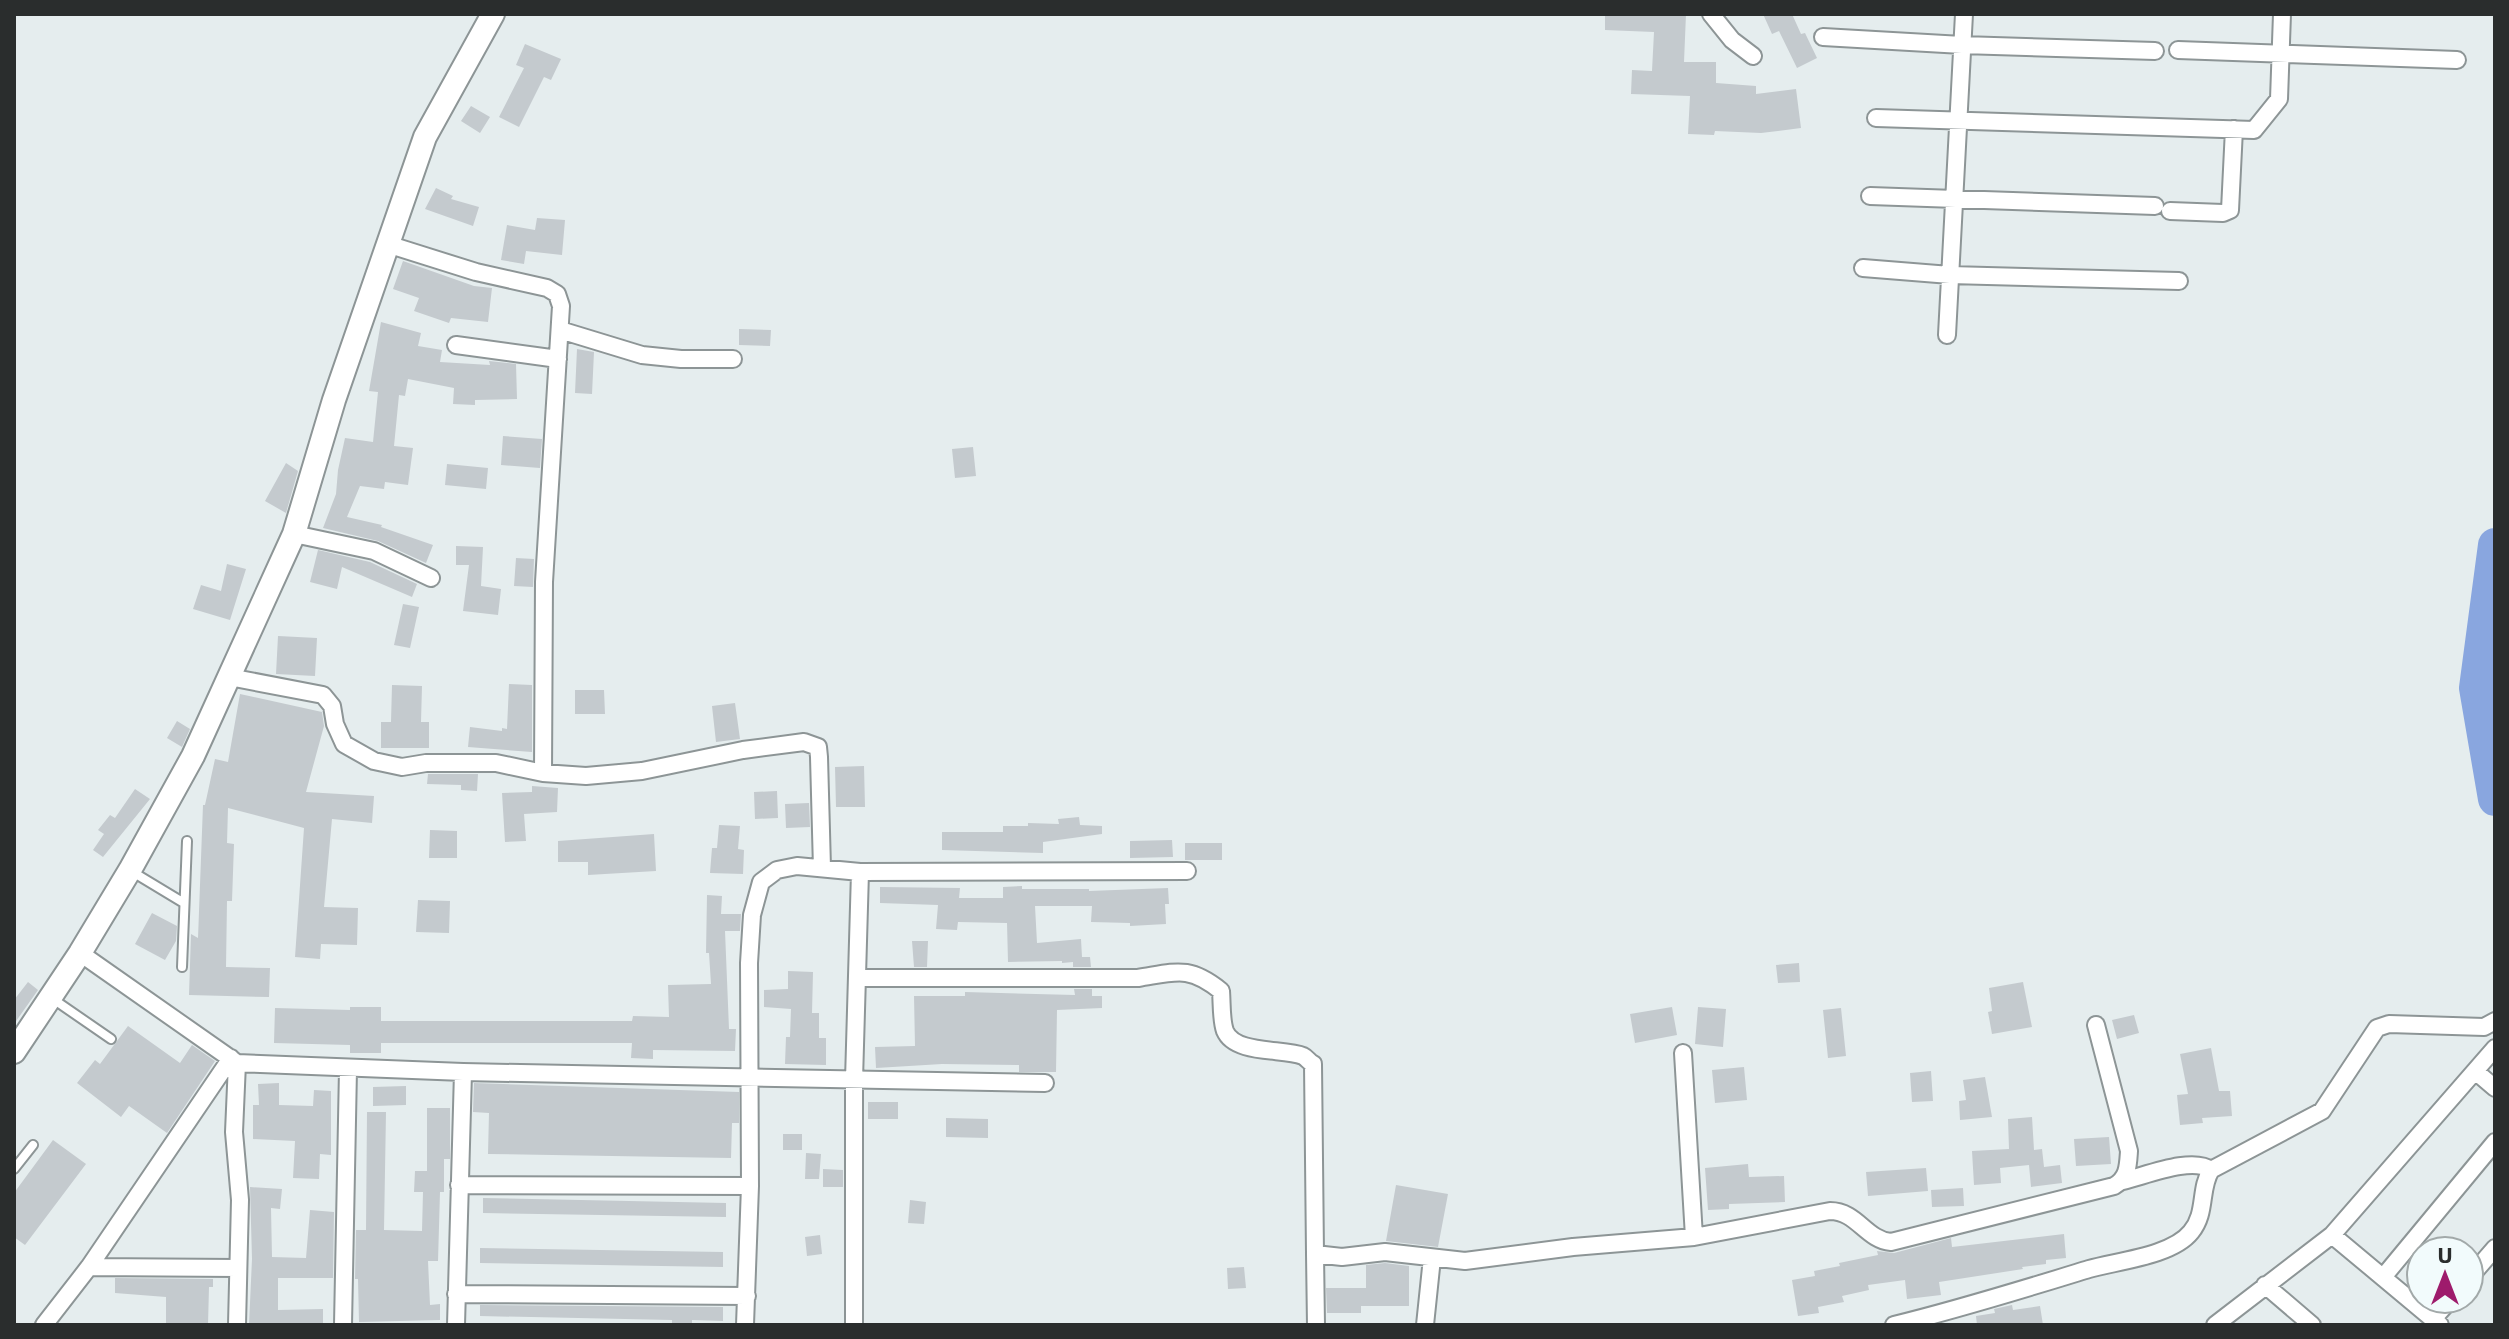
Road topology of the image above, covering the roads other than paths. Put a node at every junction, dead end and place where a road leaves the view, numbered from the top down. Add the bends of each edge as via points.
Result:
1 (493, 14) edge
2 (1711, 14) edge
3 (1964, 14) edge
4 (2282, 14) edge
5 (1823, 37) dead end
6 (1962, 45) junction
7 (2178, 50) dead end
8 (2155, 51) dead end
9 (2281, 54) junction
10 (1753, 56) dead end
11 (2457, 60) dead end
12 (1876, 118) dead end
13 (1959, 122) junction
14 (2234, 129) junction
15 (1870, 196) dead end
16 (1954, 200) junction
17 (390, 245) junction
18 (1863, 268) dead end
19 (1950, 275) junction
20 (2179, 281) dead end
21 (560, 330) junction
22 (1947, 335) dead end
23 (456, 345) dead end
24 (558, 359) junction
25 (733, 359) dead end
26 (294, 534) junction
27 (431, 578) dead end
28 (229, 677) junction
29 (543, 773) junction
30 (187, 841) dead end
31 (822, 868) junction
32 (130, 870) junction
33 (1187, 871) dead end
34 (860, 872) junction
35 (184, 903) junction
36 (80, 953) junction
37 (182, 967) dead end
38 (858, 978) junction
39 (50, 997) junction
40 (2495, 1021) edge
41 (2096, 1025) dead end
42 (111, 1039) dead end
43 (2495, 1048) edge
44 (14, 1052) edge
45 (1683, 1053) dead end
46 (234, 1060) junction
47 (348, 1069) junction
48 (2475, 1071) junction
49 (463, 1072) junction
50 (748, 1077) junction
51 (854, 1080) junction
52 (1045, 1083) dead end
53 (2495, 1088) edge
54 (2495, 1142) edge
55 (33, 1145) dead end
56 (14, 1169) edge
57 (2211, 1170) junction
58 (2123, 1181) junction
59 (459, 1185) junction
60 (750, 1186) junction
61 (2332, 1235) junction
62 (1694, 1237) junction
63 (1315, 1254) junction
64 (1432, 1258) junction
65 (89, 1267) junction
66 (238, 1268) junction
67 (2384, 1276) junction
68 (2265, 1285) junction
69 (456, 1294) junction
70 (747, 1296) junction
71 (2437, 1322) edge
72 (44, 1325) edge
73 (237, 1325) edge
74 (343, 1325) edge
75 (456, 1325) edge
76 (745, 1325) edge
77 (854, 1325) edge
78 (1316, 1325) edge
79 (1425, 1325) edge
80 (1894, 1325) edge
81 (2215, 1325) edge
82 (2312, 1325) edge

1 - 17 street via 425,137
2 - 10 street
3 - 6 street
4 - 9 street
5 - 6 street
6 - 8 street
6 - 13 street
7 - 9 street
9 - 11 street
9 - 14 street via 2279,99 2254,130
12 - 13 street
13 - 14 street
13 - 16 street
14 - 16 street via 2230,210 2223,213
15 - 16 street
16 - 19 street
17 - 21 street via 547,288 557,294 561,306
17 - 26 street via 334,400
18 - 19 street
19 - 20 street
19 - 22 street
21 - 24 street
21 - 25 street via 642,355
23 - 24 street
24 - 29 street via 544,582
26 - 27 street via 374,551
26 - 28 street
28 - 29 street via 323,695 344,744 374,761 402,767 496,763
28 - 32 street via 193,756
29 - 31 street via 642,771 804,742 818,747
30 - 35 lane
31 - 34 street
31 - 50 street via 777,870 761,882 752,915
32 - 35 lane
32 - 36 street
33 - 34 street
34 - 38 street
35 - 37 lane
36 - 39 street
36 - 46 street
38 - 51 street
38 - 63 street via 1138,978 1179,971 1202,976 1221,991 1225,1030 1231,1038 1302,1055 1313,1064
39 - 42 lane
39 - 44 street
40 - 57 street via 2484,1027 2377,1028 2322,1111
41 - 58 street via 2129,1151
43 - 48 street
45 - 62 street
46 - 47 street
46 - 65 street
46 - 66 street
47 - 49 street
47 - 74 street
48 - 53 street
48 - 61 street
49 - 50 street
49 - 59 street
50 - 51 street
50 - 60 street
51 - 52 street
51 - 77 street
54 - 67 street
55 - 56 lane
57 - 58 street via 2203,1164 2186,1165
57 - 80 street via 2197,1223 2190,1233 2155,1253
58 - 62 street via 1891,1242 1881,1241 1840,1211
59 - 60 street
59 - 69 street
60 - 70 street
61 - 67 street
61 - 68 street
62 - 64 street via 1465,1261
63 - 64 street via 1385,1252
63 - 78 street
64 - 79 street
65 - 66 street
65 - 72 street
66 - 73 street
67 - 71 street
68 - 81 street
68 - 82 street
69 - 70 street
69 - 75 street
70 - 76 street

